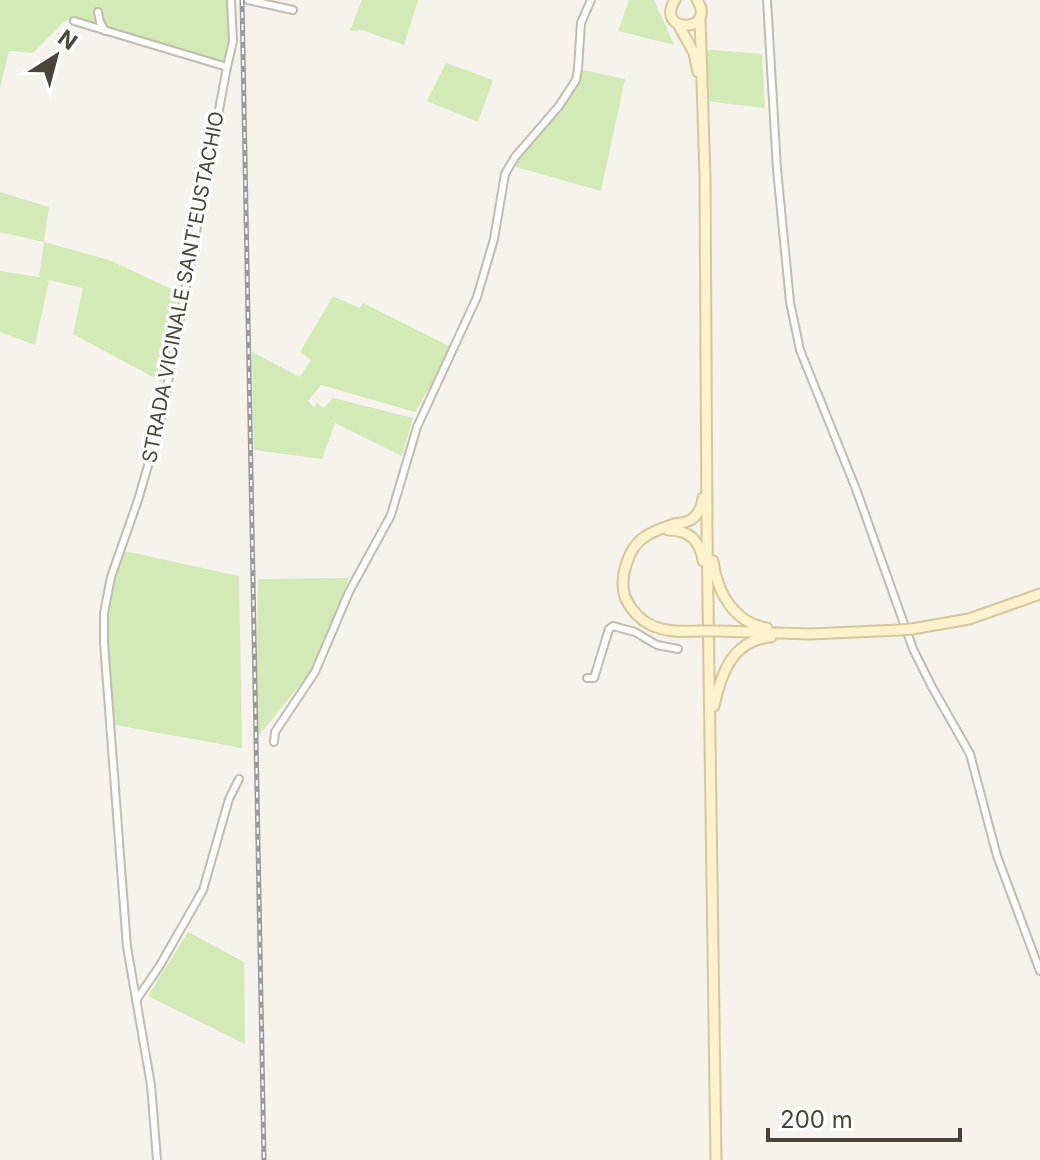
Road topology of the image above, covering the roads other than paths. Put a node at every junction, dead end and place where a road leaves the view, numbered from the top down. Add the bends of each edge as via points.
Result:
1 (231, 0) edge
2 (248, 0) edge
3 (591, 0) edge
4 (664, 0) edge
5 (675, 0) edge
6 (767, 0) edge
7 (700, 2) edge
8 (293, 10) dead end
9 (98, 12) dead end
10 (671, 12) junction
11 (700, 18) junction
12 (74, 21) dead end
13 (678, 24) junction
14 (105, 31) junction
15 (227, 67) junction
16 (704, 119) junction
17 (707, 463) junction
18 (660, 530) junction
19 (707, 530) junction
20 (1040, 594) edge
21 (709, 610) junction
22 (802, 634) junction
23 (678, 649) dead end
24 (587, 678) dead end
25 (710, 723) junction
26 (274, 742) dead end
27 (239, 779) dead end
28 (1040, 971) edge
29 (137, 999) junction
30 (157, 1160) edge
31 (716, 1160) edge

1 - 15 street, STRADA VICINALE SANT'EUSTACHIO via 233,41
2 - 8 street
3 - 26 street via 581,23 576,80 505,174 477,297 417,427 391,515 349,592 315,672 275,732
4 - 10 main road
5 - 10 main road
6 - 28 street via 778,185 800,350 913,649 970,754 997,856
7 - 11 main road
9 - 14 street
10 - 13 main road
11 - 13 main road via 693,25
11 - 16 main road
12 - 14 street
13 - 16 main road via 694,53
14 - 15 street
15 - 29 street, STRADA VICINALE SANT'EUSTACHIO via 160,424 104,613 123,901
16 - 17 main road
17 - 18 main road via 703,501 696,514
17 - 19 main road
18 - 21 main road via 679,530 698,544
18 - 22 main road, bridge via 643,538 630,556 626,599 637,614 671,631
19 - 21 main road
19 - 22 main road via 719,588 737,613 762,628
20 - 22 main road, bridge via 969,619 912,629
21 - 25 main road
22 - 25 main road via 763,638 742,648 721,677
23 - 24 street via 613,626 594,678
25 - 31 main road
27 - 29 street via 203,890
29 - 30 street, STRADA VICINALE SANT'EUSTACHIO

